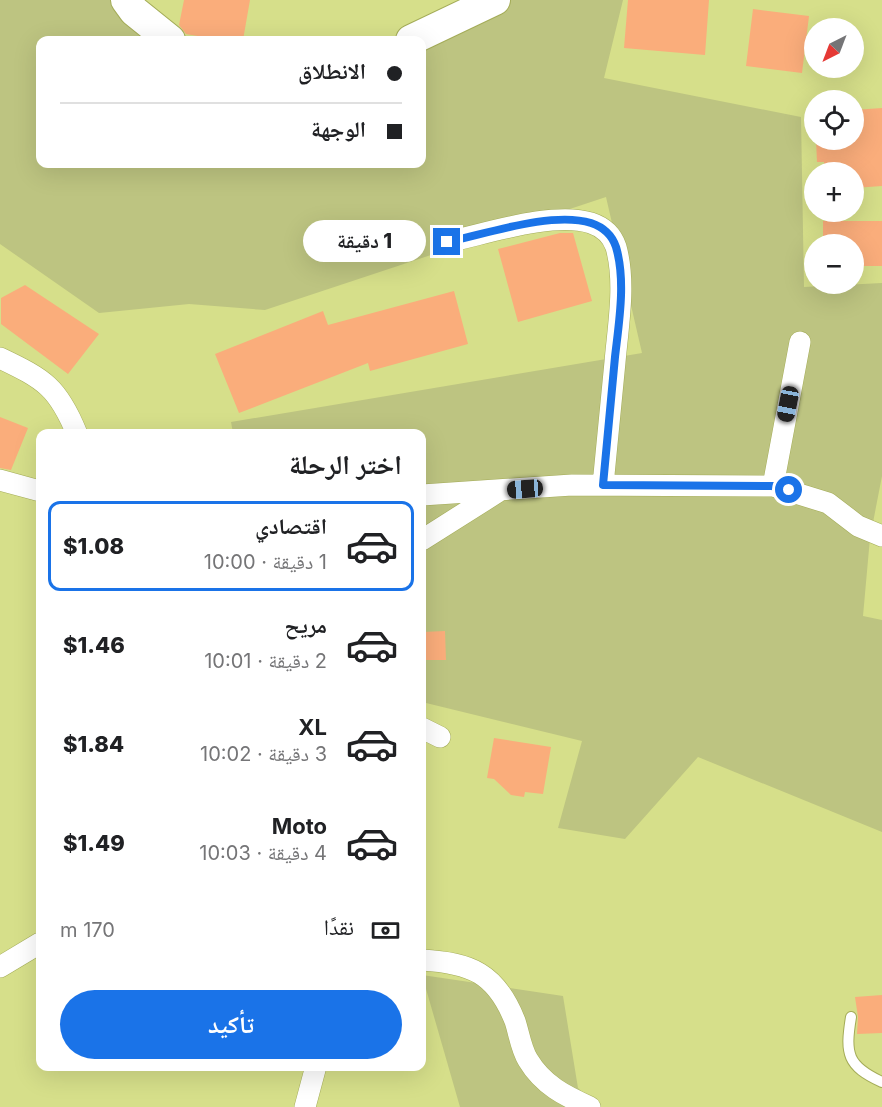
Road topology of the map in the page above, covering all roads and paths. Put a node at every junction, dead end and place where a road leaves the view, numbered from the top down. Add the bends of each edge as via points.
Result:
1 (126, 0) edge
2 (495, 0) edge
3 (165, 36) edge
4 (419, 36) edge
5 (447, 242) dead end
6 (800, 342) dead end
7 (0, 358) edge
8 (75, 429) edge
9 (0, 480) edge
10 (603, 485) junction
11 (772, 486) junction
12 (36, 490) edge
13 (502, 490) junction
14 (426, 495) edge
15 (882, 536) edge
16 (426, 538) edge
17 (36, 945) edge
18 (426, 961) edge
19 (0, 967) edge
20 (851, 1017) dead end
21 (315, 1071) edge
22 (882, 1082) edge
23 (305, 1107) edge
24 (590, 1107) edge

1 - 3 main road
2 - 4 main road
5 - 10 street via 566,220 606,230 616,246 620,272
6 - 11 street
7 - 8 street via 51,387 65,405
9 - 12 street
10 - 11 street
10 - 13 street
11 - 15 street via 828,503 858,526
13 - 14 street
13 - 16 street
17 - 19 street
18 - 24 street via 468,967 495,983 507,1001 527,1058 538,1075 556,1092
20 - 22 lane via 848,1048 854,1065
21 - 23 street

